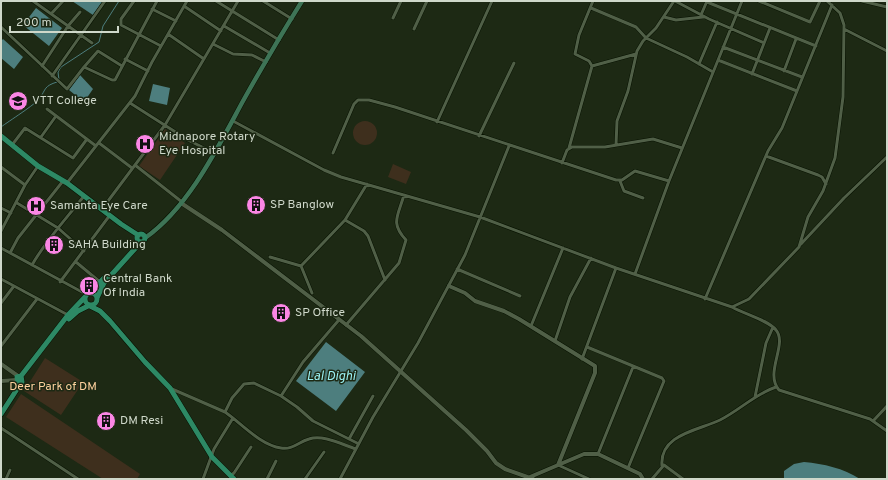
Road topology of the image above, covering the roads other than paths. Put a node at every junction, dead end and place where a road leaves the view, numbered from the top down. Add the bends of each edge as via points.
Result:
1 (33, 1) edge
2 (63, 1) edge
3 (105, 1) edge
4 (134, 1) edge
5 (157, 1) edge
6 (216, 1) edge
7 (238, 1) edge
8 (262, 1) edge
9 (302, 1) edge
10 (400, 1) edge
11 (427, 1) edge
12 (492, 1) edge
13 (593, 1) edge
14 (675, 1) edge
15 (707, 1) edge
16 (742, 1) edge
17 (759, 1) edge
18 (820, 1) edge
19 (827, 1) edge
20 (862, 1) edge
21 (185, 2) edge
22 (832, 5) junction
23 (887, 7) edge
24 (591, 8) junction
25 (152, 9) junction
26 (232, 9) junction
27 (80, 12) dead end
28 (50, 14) junction
29 (736, 15) junction
30 (703, 16) junction
31 (664, 17) junction
32 (393, 18) dead end
33 (292, 19) junction
34 (176, 21) junction
35 (717, 22) junction
36 (68, 26) junction
37 (224, 26) junction
38 (1, 27) edge
39 (730, 28) junction
40 (770, 28) junction
41 (414, 29) dead end
42 (844, 29) junction
43 (221, 31) junction
44 (138, 34) junction
45 (168, 34) junction
46 (80, 36) junction
47 (646, 38) junction
48 (796, 39) junction
49 (279, 40) junction
50 (92, 43) dead end
51 (764, 43) junction
52 (213, 44) junction
53 (161, 46) junction
54 (723, 46) junction
55 (816, 46) junction
56 (887, 51) edge
57 (271, 53) junction
58 (636, 54) junction
59 (204, 58) junction
60 (125, 59) junction
61 (718, 60) junction
62 (757, 60) junction
63 (266, 62) junction
64 (514, 63) dead end
65 (699, 64) junction
66 (42, 66) junction
67 (122, 66) junction
68 (592, 66) junction
69 (84, 67) junction
70 (784, 70) junction
71 (148, 71) junction
72 (713, 72) junction
73 (752, 74) junction
74 (52, 76) junction
75 (802, 78) junction
76 (797, 90) junction
77 (130, 103) junction
78 (47, 109) dead end
79 (56, 116) junction
80 (232, 121) junction
81 (437, 122) junction
82 (164, 125) junction
83 (479, 136) junction
84 (1, 137) edge
85 (40, 137) junction
86 (87, 139) junction
87 (12, 145) junction
88 (98, 145) junction
89 (616, 145) junction
90 (509, 146) junction
91 (569, 148) junction
92 (682, 148) junction
93 (214, 153) junction
94 (332, 153) dead end
95 (766, 156) junction
96 (887, 157) edge
97 (562, 163) junction
98 (135, 165) junction
99 (38, 166) junction
100 (1, 167) edge
101 (132, 168) junction
102 (620, 180) junction
103 (669, 181) junction
104 (65, 182) junction
105 (367, 184) junction
106 (826, 184) junction
107 (25, 185) junction
108 (404, 195) junction
109 (84, 196) junction
110 (643, 198) dead end
111 (182, 202) junction
112 (17, 203) junction
113 (1, 208) edge
114 (102, 209) junction
115 (11, 213) junction
116 (38, 215) junction
117 (110, 215) junction
118 (480, 217) junction
119 (1, 219) edge
120 (345, 220) junction
121 (6, 222) junction
122 (58, 228) junction
123 (1, 230) edge
124 (140, 239) junction
125 (799, 246) junction
126 (1, 248) edge
127 (563, 248) junction
128 (84, 251) junction
129 (10, 253) junction
130 (270, 257) dead end
131 (591, 258) junction
132 (76, 262) junction
133 (32, 265) junction
134 (301, 266) junction
135 (616, 268) junction
136 (457, 269) junction
137 (635, 274) junction
138 (1, 279) edge
139 (385, 280) junction
140 (60, 282) junction
141 (100, 282) junction
142 (14, 286) junction
143 (449, 286) junction
144 (312, 293) dead end
145 (86, 294) junction
146 (520, 296) dead end
147 (37, 299) junction
148 (97, 299) junction
149 (705, 299) junction
150 (1, 303) edge
151 (90, 306) junction
152 (732, 307) junction
153 (100, 311) junction
154 (68, 315) junction
155 (338, 320) junction
156 (346, 325) junction
157 (531, 326) junction
158 (773, 327) junction
159 (555, 341) junction
160 (1, 346) edge
161 (587, 347) junction
162 (582, 359) junction
163 (1, 364) edge
164 (633, 367) junction
165 (401, 371) junction
166 (19, 380) junction
167 (1, 381) edge
168 (776, 387) junction
169 (170, 388) junction
170 (281, 396) junction
171 (373, 396) dead end
172 (755, 397) junction
173 (887, 406) edge
174 (1, 409) edge
175 (225, 412) junction
176 (1, 414) edge
177 (233, 418) junction
178 (874, 420) junction
179 (1, 428) edge
180 (887, 431) edge
181 (349, 439) junction
182 (357, 443) dead end
183 (251, 447) dead end
184 (356, 449) junction
185 (324, 452) dead end
186 (598, 454) junction
187 (212, 457) junction
188 (276, 461) dead end
189 (558, 465) junction
190 (662, 466) junction
191 (628, 468) junction
192 (10, 470) dead end
193 (232, 477) edge
194 (532, 478) edge
195 (6, 479) edge
196 (78, 479) edge
197 (203, 479) edge
198 (267, 479) edge
199 (305, 479) edge
200 (340, 479) edge
201 (589, 479) edge
202 (643, 479) edge
203 (652, 479) edge
204 (683, 479) edge

1 - 28 street
2 - 28 street
3 - 46 street
4 - 44 street via 120,23
5 - 25 street
6 - 26 street
7 - 26 street
8 - 33 street
9 - 33 main road
10 - 32 street
11 - 41 street
12 - 81 street
13 - 24 street
14 - 30 street
14 - 31 street
15 - 29 street
15 - 30 street
16 - 29 street
17 - 18 street via 810,22
19 - 22 street
20 - 23 street
21 - 34 street
21 - 43 street
22 - 42 street via 843,18
22 - 55 street
24 - 47 street via 636,27
24 - 68 street via 574,51
25 - 34 street
25 - 44 street
26 - 37 street
26 - 49 street
27 - 36 street
28 - 36 street
29 - 39 street
29 - 40 street
30 - 31 street via 676,20
30 - 35 street
31 - 47 street
33 - 49 main road
34 - 45 street
35 - 39 street
35 - 65 street
36 - 46 street
36 - 66 street
37 - 43 street
37 - 57 street
38 - 66 street
39 - 51 street
39 - 54 street
40 - 48 street
40 - 51 street
42 - 56 street
42 - 106 street via 840,132 837,153
43 - 52 street
44 - 53 street
44 - 60 street
45 - 53 street
45 - 59 street
46 - 50 street
46 - 74 street
47 - 58 street
47 - 65 street
48 - 55 street
48 - 70 street
49 - 57 main road
51 - 62 street
52 - 59 street
52 - 63 street via 233,54 252,55
53 - 71 street
54 - 61 street
54 - 62 street
55 - 75 street
57 - 63 main road
58 - 68 street
58 - 89 street via 628,91 617,121
59 - 82 street
60 - 67 street
60 - 71 street
61 - 72 street
61 - 73 street
62 - 70 street
62 - 73 street
63 - 80 main road
64 - 83 street
65 - 72 street
66 - 74 street
67 - 69 street via 113,80
67 - 69 street via 98,51
68 - 91 street
69 - 74 street via 68,88
70 - 75 street
71 - 77 street
72 - 92 street
73 - 76 street
75 - 76 street
76 - 95 street via 782,128
77 - 82 street
77 - 88 street
78 - 79 street
79 - 85 street
79 - 86 street
80 - 93 main road
80 - 105 street via 324,170
81 - 83 street
81 - 94 street via 396,107 358,100 347,116
82 - 93 street
82 - 98 street
83 - 90 street
84 - 87 main road
85 - 86 street via 73,158
85 - 87 street via 25,128
86 - 88 street
87 - 99 main road
88 - 101 street
88 - 104 street
89 - 91 street
89 - 92 street via 653,139
90 - 97 street
90 - 118 street
91 - 97 street
92 - 103 street
93 - 111 main road
95 - 106 street via 820,176
95 - 149 street
96 - 125 street
97 - 102 street
98 - 101 street
98 - 111 street
99 - 104 main road
99 - 107 street
100 - 107 street
101 - 114 street
102 - 103 street via 635,172
102 - 110 street via 624,191
103 - 137 street
104 - 109 main road
104 - 116 street
105 - 108 street
105 - 120 street
106 - 125 street via 813,206
107 - 112 street
108 - 118 street
108 - 139 street via 396,226 406,240 405,247 399,263
109 - 114 main road
109 - 122 street
111 - 124 main road via 169,217
111 - 155 street
112 - 115 street
112 - 116 street
113 - 115 street
114 - 117 main road
115 - 121 street
116 - 122 street
116 - 129 street via 18,238
117 - 124 main road
117 - 128 street
118 - 127 street
118 - 136 street
119 - 121 street
120 - 134 street
120 - 139 street via 368,236
121 - 123 street
122 - 128 street
122 - 133 street via 45,243
124 - 141 main road
124 - 148 main road via 104,283
125 - 152 street via 749,299
126 - 129 street
127 - 131 street
127 - 157 street
128 - 132 street
129 - 133 street
130 - 134 street
131 - 135 street
131 - 159 street via 570,297
132 - 140 street
132 - 141 street
133 - 140 street
134 - 144 street
135 - 137 street
135 - 161 street
136 - 143 street
136 - 146 street
137 - 149 street
138 - 142 street
139 - 156 street
140 - 145 street
141 - 145 main road
142 - 147 street
142 - 150 street
143 - 157 street via 465,293 475,302 504,311
143 - 165 street
145 - 148 main road via 94,294
145 - 151 main road via 85,302
145 - 154 main road
147 - 154 street
147 - 160 street
148 - 151 main road
148 - 153 main road
149 - 152 street
151 - 153 main road
151 - 166 main road via 78,311 68,320
152 - 158 street
153 - 169 main road
154 - 166 main road
155 - 156 street
155 - 170 street via 314,352 303,362
156 - 165 street
157 - 159 street
158 - 168 street via 779,336 774,376
158 - 172 street via 766,343
159 - 162 street
161 - 162 street
161 - 164 street
162 - 189 street via 595,366 595,374
163 - 166 street
164 - 186 street
164 - 191 street via 662,378 664,383
165 - 184 street
165 - 194 street via 466,430 496,463 516,474
166 - 167 street
166 - 174 main road
166 - 176 main road
168 - 172 street
168 - 178 street via 783,392
169 - 175 street
169 - 187 main road
170 - 175 street via 254,383 244,384 232,398
170 - 181 street via 313,421
171 - 181 street
172 - 190 street via 720,420 678,436 664,454
173 - 178 street
175 - 177 street
177 - 184 street via 260,439 279,448 291,449 310,438 317,438
177 - 187 street
178 - 180 street
179 - 196 street
181 - 182 street
183 - 193 street
184 - 200 street
185 - 199 street
186 - 189 street via 584,454
186 - 191 street
187 - 193 main road
187 - 197 street
188 - 198 street
189 - 194 street
189 - 201 street
190 - 203 street
190 - 204 street via 666,466
191 - 202 street via 640,474
192 - 195 street

